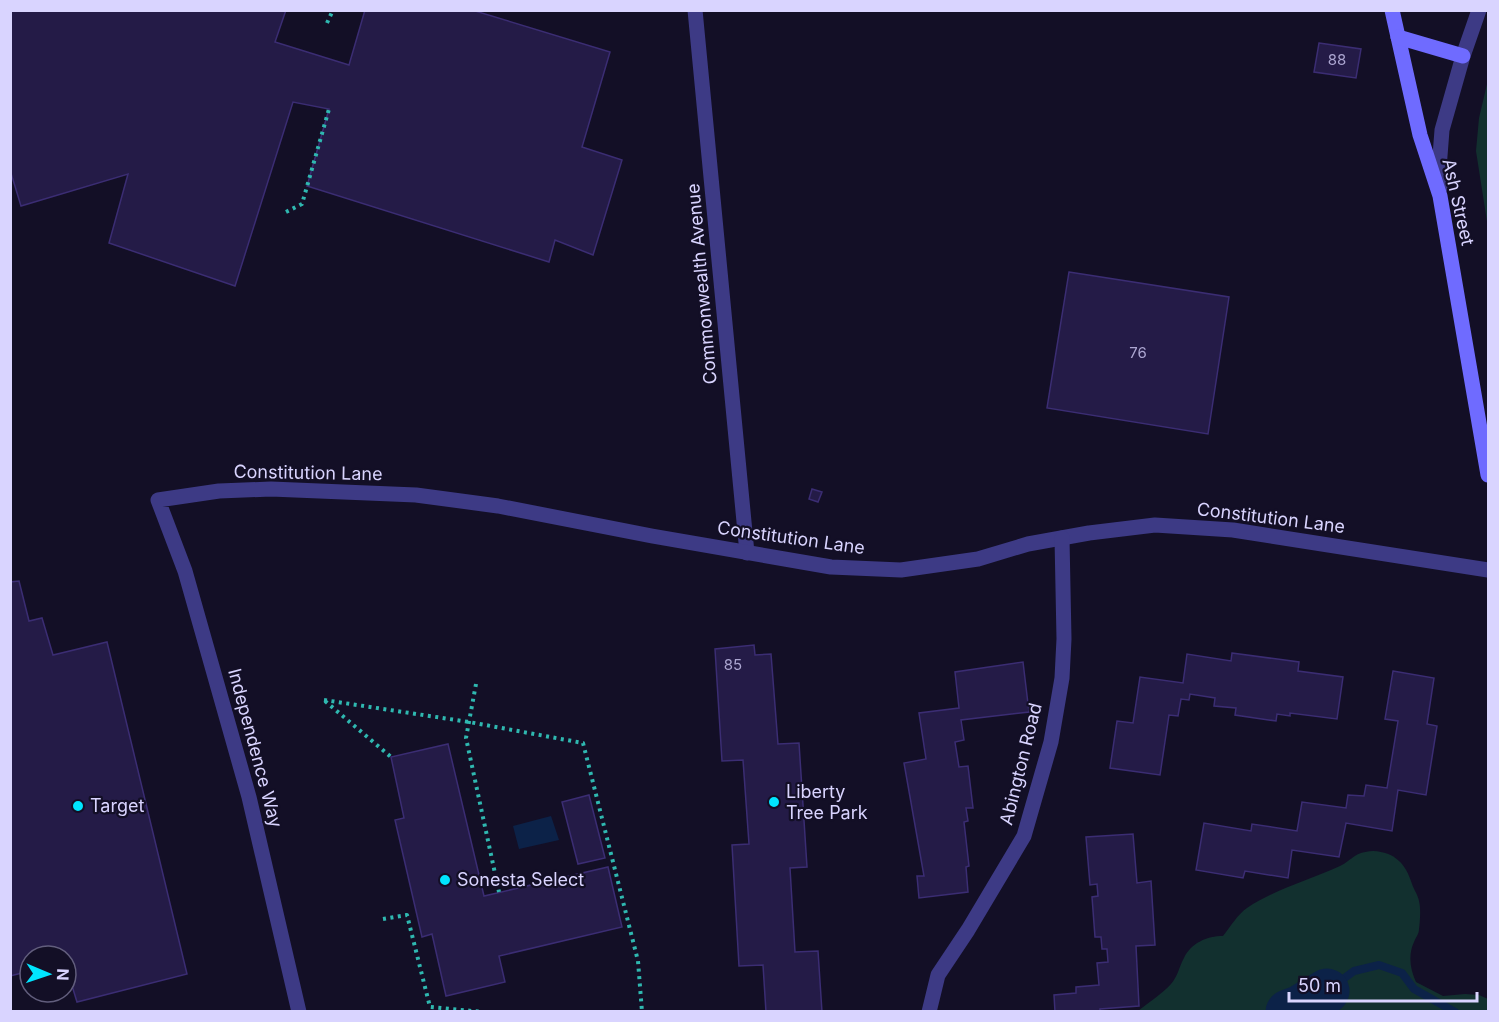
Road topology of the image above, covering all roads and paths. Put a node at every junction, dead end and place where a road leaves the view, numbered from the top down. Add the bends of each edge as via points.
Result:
1 (333, 10) edge
2 (695, 10) edge
3 (1392, 10) edge
4 (1479, 10) edge
5 (327, 23) dead end
6 (1398, 37) junction
7 (1463, 57) junction
8 (329, 109) dead end
9 (1440, 196) junction
10 (286, 213) dead end
11 (1488, 475) edge
12 (158, 500) joint
13 (1062, 538) junction
14 (747, 553) junction
15 (1488, 570) edge
16 (476, 684) dead end
17 (469, 722) junction
18 (391, 757) dead end
19 (499, 892) dead end
20 (383, 919) dead end
21 (299, 1011) edge
22 (483, 1011) edge
23 (642, 1011) edge
24 (929, 1011) edge

1 - 5 path
2 - 14 street, Commonwealth Avenue
3 - 6 street, Ash Street
4 - 7 street
6 - 7 street
6 - 9 street, Ash Street via 1420,135
7 - 9 street via 1442,130
8 - 10 path via 302,204
9 - 11 street, Ash Street
12 - 14 street, Constitution Lane via 219,491 271,489 416,495 498,506
12 - 21 street, Independence Way via 185,571 249,797
13 - 14 street, Constitution Lane via 978,559 902,570 831,567
13 - 15 street, Constitution Lane via 1155,525 1233,530
13 - 24 street, Abington Road via 1064,639 1051,742 1024,836 938,975
16 - 17 path
17 - 18 path via 324,700
17 - 19 path via 466,738
17 - 23 path via 583,743 638,961
20 - 22 path via 407,915 430,1007

